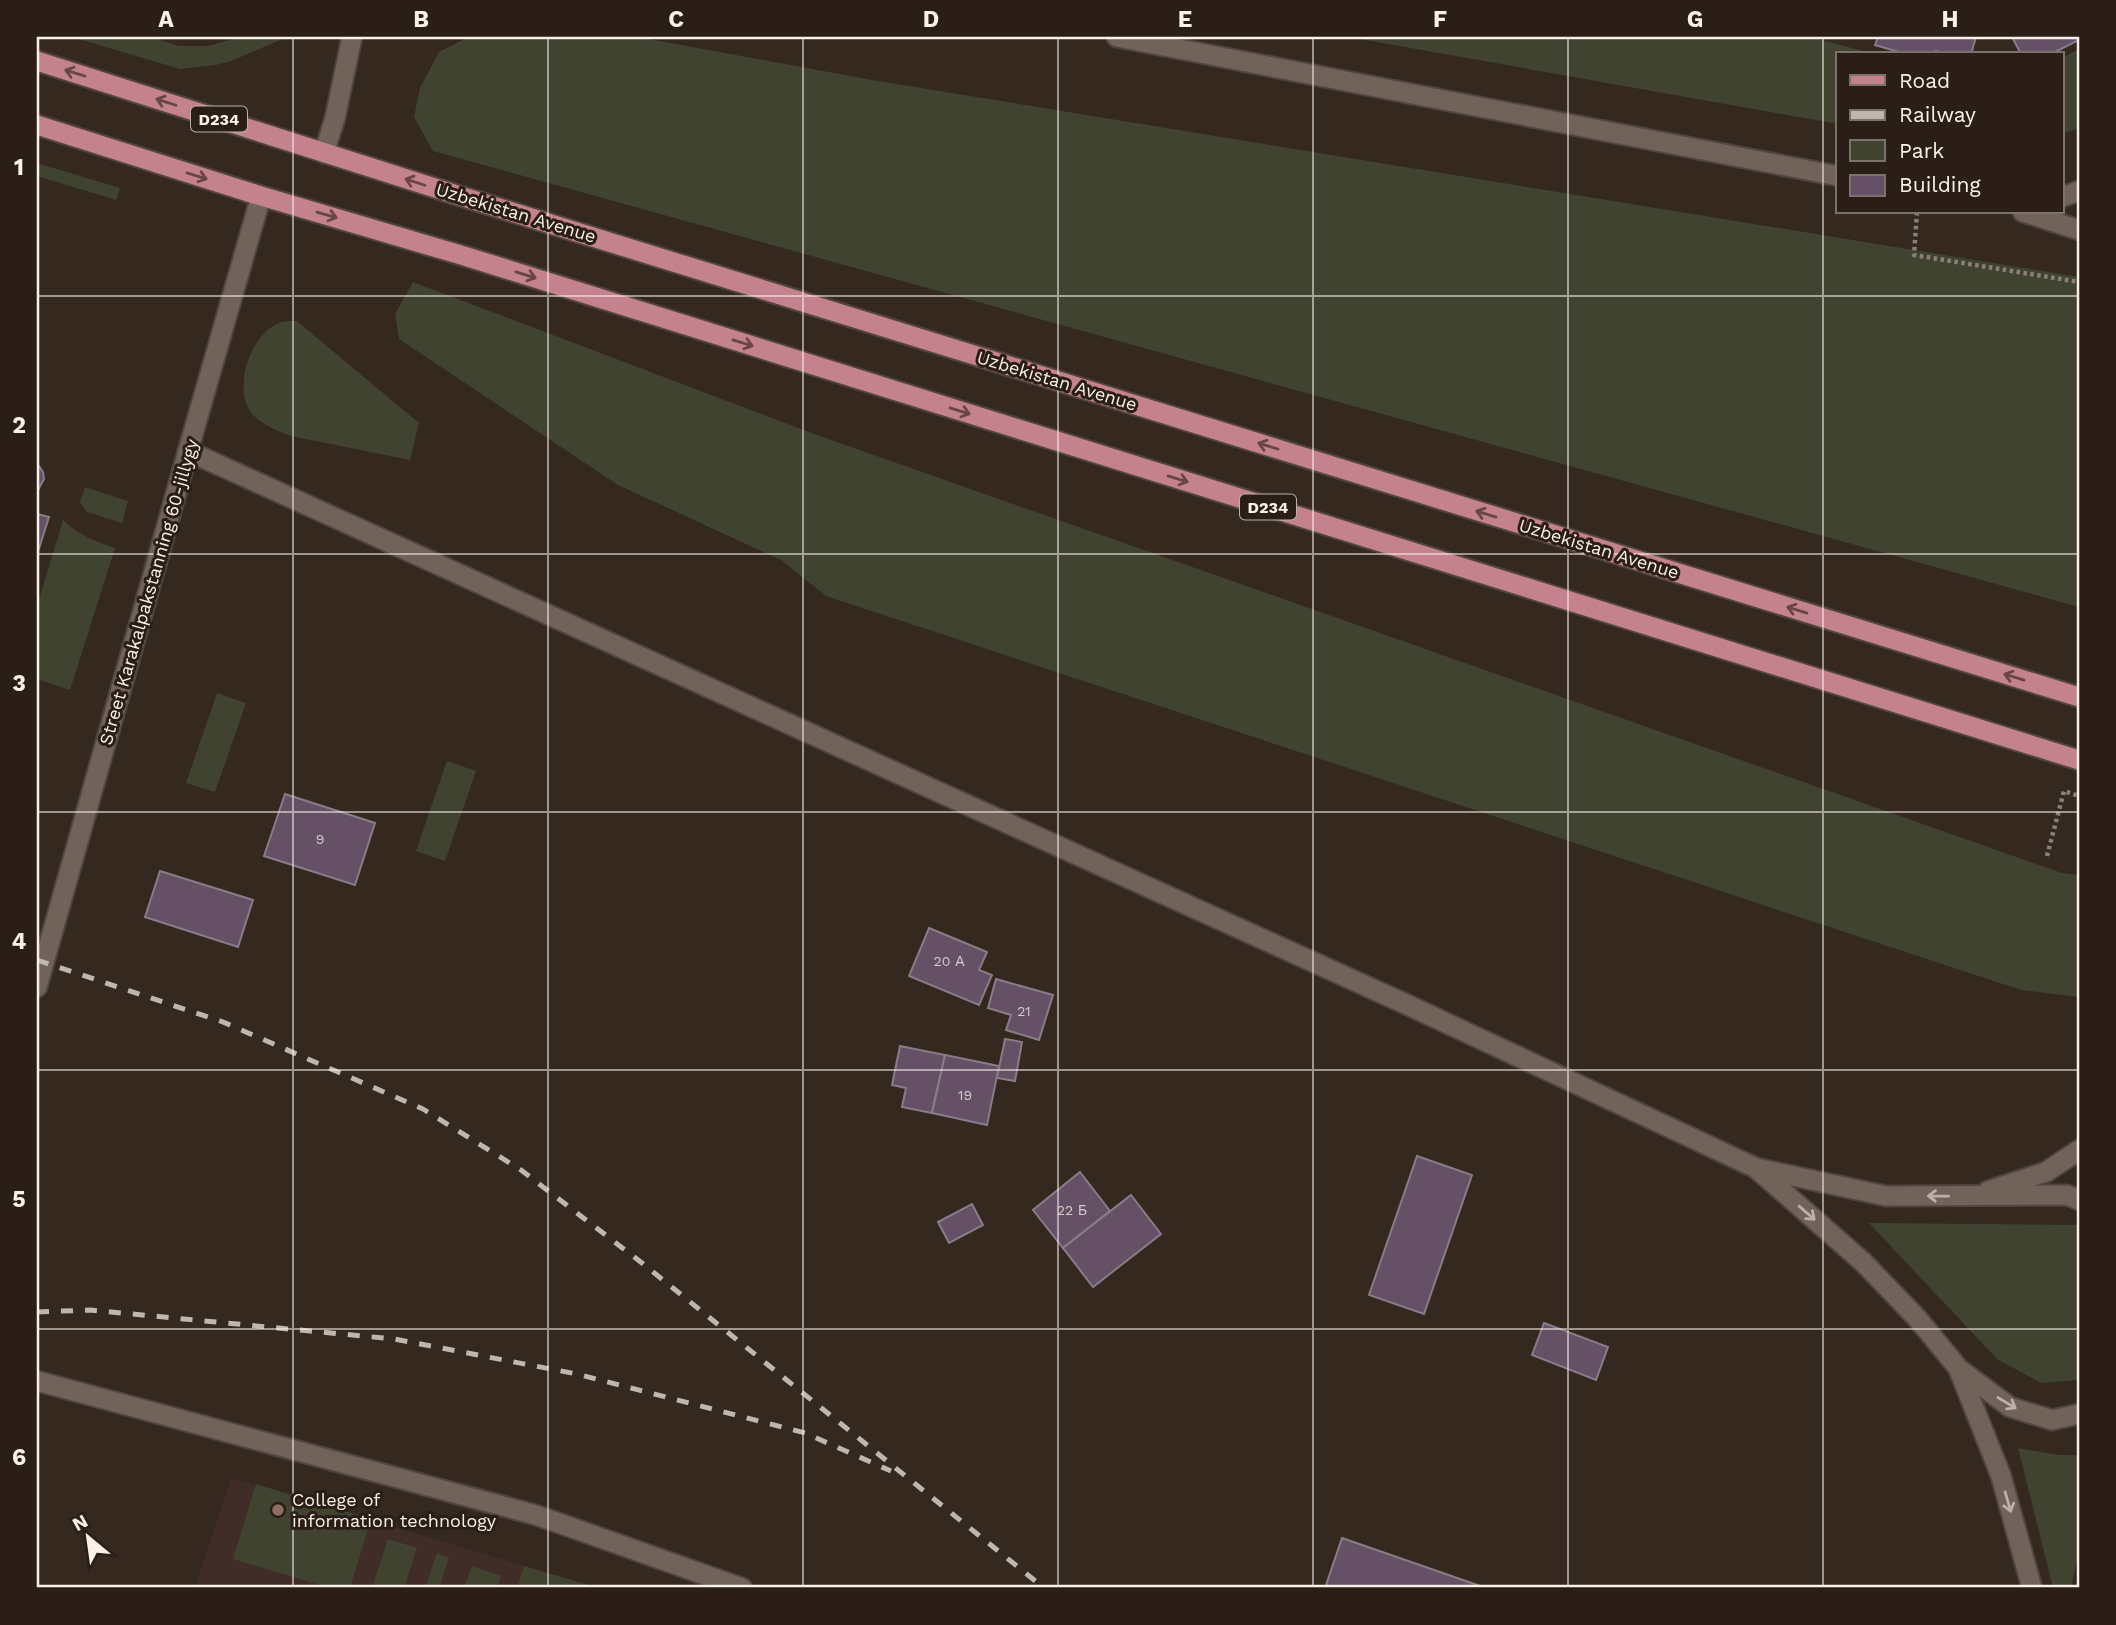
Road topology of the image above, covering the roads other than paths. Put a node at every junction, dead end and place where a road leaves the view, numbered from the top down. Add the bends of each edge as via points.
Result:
1 (352, 37) edge
2 (1117, 37) edge
3 (37, 61) edge
4 (37, 125) edge
5 (324, 153) junction
6 (1836, 176) edge
7 (261, 196) junction
8 (2029, 214) edge
9 (2079, 230) edge
10 (188, 451) junction
11 (2079, 697) edge
12 (2077, 760) edge
13 (37, 988) edge
14 (2079, 1150) edge
15 (1756, 1168) junction
16 (1971, 1196) junction
17 (2079, 1200) edge
18 (1959, 1369) junction
19 (37, 1381) edge
20 (2079, 1414) edge
21 (742, 1588) edge
22 (2032, 1588) edge

1 - 5 main road
2 - 6 main road
5 -> 3 main road, Uzbekistan Avenue / D234
4 -> 7 main road, D234
11 -> 5 main road, Uzbekistan Avenue / D234
7 - 10 main road, Street Karakalpakstanning 60-jillygy
7 -> 12 main road, D234
8 - 9 main road
10 - 13 main road, Street Karakalpakstanning 60-jillygy
10 - 15 main road via 1398,1000
14 - 16 main road via 2046,1172
16 -> 15 main road via 1886,1196
15 -> 18 main road via 1864,1264
16 - 17 main road via 2067,1195
18 -> 20 main road via 2010,1407 2052,1420
18 -> 22 main road via 2001,1476
19 - 21 main road via 536,1515

